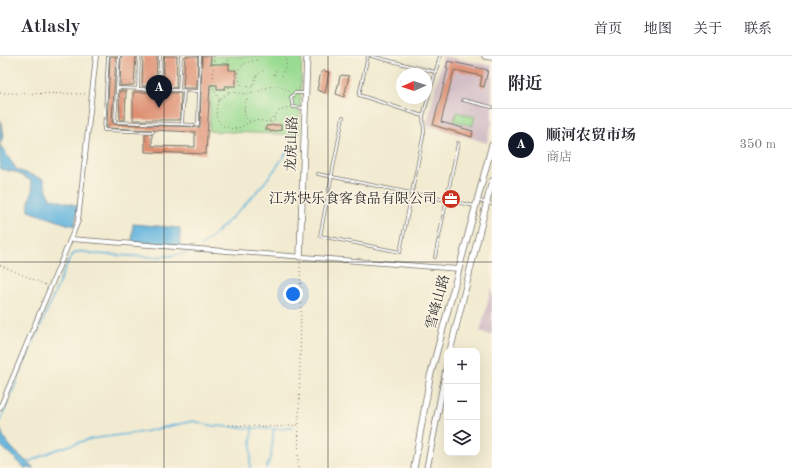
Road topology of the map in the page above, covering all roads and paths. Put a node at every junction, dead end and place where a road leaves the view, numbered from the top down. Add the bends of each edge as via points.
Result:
1 (96, 56) edge
2 (108, 56) edge
3 (119, 56) edge
4 (139, 56) edge
5 (160, 56) edge
6 (180, 56) edge
7 (200, 56) edge
8 (214, 56) edge
9 (286, 56) edge
10 (307, 56) edge
11 (368, 56) edge
12 (371, 56) edge
13 (440, 56) edge
14 (485, 56) edge
15 (492, 57) edge
16 (228, 60) dead end
17 (257, 60) dead end
18 (230, 64) dead end
19 (277, 69) dead end
20 (264, 70) dead end
21 (435, 72) junction
22 (274, 75) dead end
23 (282, 76) dead end
24 (229, 87) dead end
25 (117, 88) junction
26 (138, 89) junction
27 (159, 90) junction
28 (179, 90) junction
29 (184, 90) junction
30 (199, 91) junction
31 (0, 93) edge
32 (229, 93) junction
33 (305, 93) junction
34 (92, 94) junction
35 (292, 95) junction
36 (247, 99) dead end
37 (219, 100) junction
38 (463, 100) dead end
39 (293, 107) junction
40 (492, 107) edge
41 (305, 108) junction
42 (423, 116) junction
43 (343, 117) dead end
44 (274, 118) junction
45 (251, 122) junction
46 (270, 122) junction
47 (182, 124) junction
48 (153, 132) dead end
49 (458, 143) dead end
50 (492, 145) edge
51 (318, 174) dead end
52 (331, 177) junction
53 (492, 181) edge
54 (411, 193) junction
55 (446, 200) junction
56 (477, 203) junction
57 (489, 204) edge
58 (71, 239) junction
59 (300, 257) junction
60 (435, 257) dead end
61 (0, 265) edge
62 (459, 269) junction
63 (51, 287) junction
64 (451, 348) edge
65 (444, 380) edge
66 (0, 408) edge
67 (228, 425) dead end
68 (299, 425) junction
69 (298, 468) edge
70 (414, 468) edge
71 (427, 468) edge

1 - 34 street
2 - 48 lane via 104,130
3 - 25 lane
4 - 26 lane
5 - 27 lane
6 - 28 lane
7 - 30 lane
8 - 37 path via 213,87
9 - 23 path
10 - 33 main road, 龙虎山路
11 - 42 lane via 359,95
12 - 21 lane
13 - 21 lane
14 - 15 main road
16 - 18 path
17 - 20 path via 244,64 238,70 237,78 242,86 252,87 257,75
19 - 22 path
21 - 42 lane
24 - 32 path
25 - 26 lane
25 - 47 lane via 115,122
26 - 27 lane
27 - 28 lane
28 - 29 lane
29 - 30 lane
29 - 47 lane
30 - 47 lane via 198,125
31 - 34 path
32 - 35 path via 254,93 274,85 282,87
32 - 37 path
33 - 35 lane
33 - 41 main road, 龙虎山路
34 - 58 street via 78,221
35 - 39 lane
36 - 45 path via 244,106 245,117
37 - 45 path via 216,113 221,125 236,129
38 - 40 lane
39 - 41 lane
39 - 44 path via 279,111
41 - 59 main road, 龙虎山路
42 - 54 lane via 424,132
43 - 52 lane
44 - 46 path via 270,118
44 - 46 path via 275,122
45 - 46 path
49 - 55 lane
50 - 56 main road, 雪峰山路
51 - 52 lane
52 - 54 lane
52 - 54 lane via 320,236 327,238 400,252
53 - 57 main road, 雪峰山路
54 - 55 lane
55 - 56 lane
55 - 60 lane
56 - 57 lane
56 - 62 main road, 雪峰山路
57 - 64 main road, 雪峰山路
58 - 59 street
58 - 63 street
59 - 62 street
59 - 68 path
61 - 63 path
62 - 70 main road, 雪峰山路 via 430,377
63 - 66 street
65 - 71 main road
67 - 68 path
68 - 69 path

